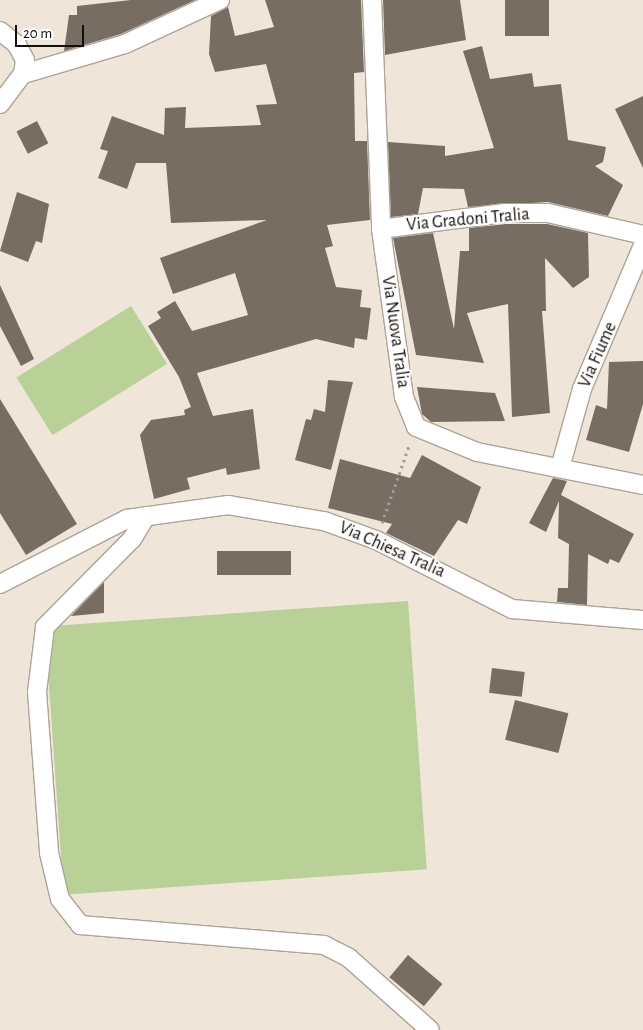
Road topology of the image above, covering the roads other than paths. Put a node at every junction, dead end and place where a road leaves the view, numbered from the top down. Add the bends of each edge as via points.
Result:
1 (220, 0) edge
2 (372, 0) edge
3 (0, 31) edge
4 (24, 74) junction
5 (0, 104) edge
6 (381, 230) junction
7 (643, 235) edge
8 (643, 245) edge
9 (560, 468) junction
10 (643, 485) edge
11 (146, 516) junction
12 (0, 584) edge
13 (643, 620) edge
14 (430, 1030) edge

1 - 4 street via 125,44
2 - 6 street, Via Nuova Tralia
3 - 4 street via 17,45 25,60
4 - 5 street
6 - 7 street, Via Gradoni Tralia via 505,213 548,213
6 - 9 street, Via Nuova Tralia via 404,397 416,427 477,452
8 - 9 street, Via Fiume via 582,388
9 - 10 street
11 - 12 street, Via Chiesa Tralia via 127,519
11 - 13 street, Via Chiesa Tralia via 228,505 324,521 376,540 512,609
11 - 14 street via 132,539 45,627 37,692 49,852 60,899 80,925 324,945 349,958

